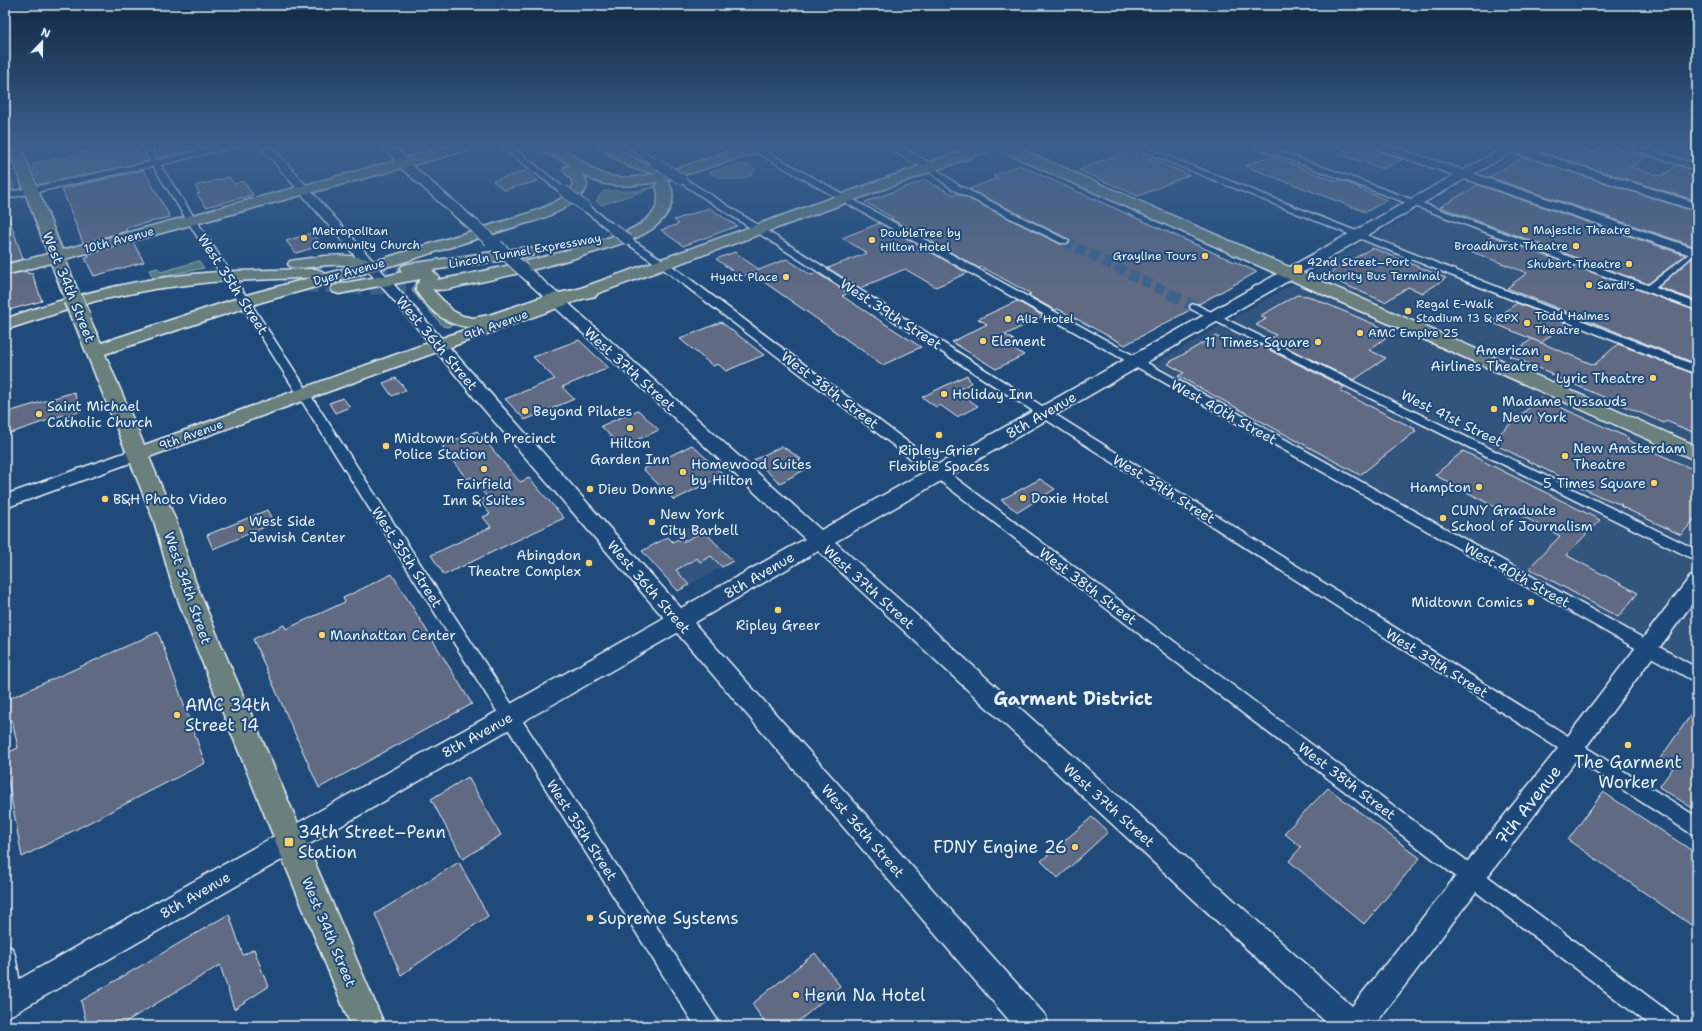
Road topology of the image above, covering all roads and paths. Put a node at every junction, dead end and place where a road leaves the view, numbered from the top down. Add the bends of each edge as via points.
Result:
1 (32, 195) edge
2 (176, 195) edge
3 (285, 195) edge
4 (308, 195) edge
5 (439, 195) edge
6 (570, 195) edge
7 (574, 195) edge
8 (587, 195) edge
9 (665, 195) edge
10 (708, 195) edge
11 (837, 195) edge
12 (855, 195) edge
13 (971, 195) edge
14 (1112, 195) edge
15 (1257, 195) edge
16 (1390, 195) edge
17 (1429, 195) edge
18 (1524, 195) edge
19 (1659, 195) edge
20 (844, 199) junction
21 (1414, 204) junction
22 (1697, 207) edge
23 (192, 220) junction
24 (519, 221) junction
25 (642, 228) junction
26 (760, 230) junction
27 (1358, 235) junction
28 (1064, 241) tunnel mouth
29 (605, 244) junction
30 (1696, 253) edge
31 (57, 256) junction
32 (406, 263) junction
33 (664, 265) junction
34 (371, 267) junction
35 (5, 270) edge
36 (451, 270) junction
37 (316, 274) dead end
38 (1290, 274) junction
39 (383, 281) junction
40 (282, 284) tunnel mouth
41 (171, 285) junction
42 (437, 285) tunnel mouth
43 (1649, 290) junction
44 (105, 294) junction
45 (556, 301) junction
46 (247, 304) junction
47 (1195, 307) tunnel mouth
48 (1697, 307) edge
49 (1214, 317) junction
50 (5, 325) edge
51 (5, 332) edge
52 (5, 335) edge
53 (5, 340) edge
54 (439, 345) junction
55 (95, 351) junction
56 (1134, 362) junction
57 (1697, 370) edge
58 (304, 394) junction
59 (1044, 413) junction
60 (138, 454) junction
61 (1697, 454) edge
62 (939, 473) junction
63 (5, 502) edge
64 (819, 541) junction
65 (1697, 556) edge
66 (1697, 582) edge
67 (679, 621) junction
68 (1648, 648) junction
69 (1697, 676) edge
70 (510, 717) junction
71 (1572, 748) junction
72 (1697, 827) edge
73 (290, 841) junction
74 (1472, 876) junction
75 (5, 955) edge
76 (8, 1001) edge
77 (368, 1026) edge
78 (708, 1026) edge
79 (1034, 1026) edge
80 (1353, 1026) edge
81 (1669, 1026) edge

1 - 31 main road, West 34th Street
2 - 23 street, West 35th Street
3 - 23 main road, 10th Avenue
4 - 34 main road, West 36th Street
5 - 45 main road, West 37th Street, bridge
6 - 33 street, West 38th Street, bridge
7 - 24 main road via 564,203
8 - 24 main road via 577,205 563,211
9 - 25 main road, Lincoln Tunnel Expressway via 661,212
10 - 26 street, West 39th Street
11 - 20 street, West 40th Street
12 - 20 main road, 9th Avenue
13 - 28 street
14 - 38 main road
15 - 27 street
16 - 21 street
17 - 21 main road, 8th Avenue
18 - 30 main road
19 - 22 main road
20 - 26 main road, 9th Avenue
20 - 56 street, West 40th Street
21 - 27 main road, 8th Avenue
21 - 43 street
23 - 31 main road, 10th Avenue
23 - 46 street, West 35th Street, bridge
24 - 32 main road, Dyer Avenue
25 - 29 main road, Lincoln Tunnel Expressway
25 - 32 main road, Lincoln Tunnel Expressway via 654,214 651,196 649,209 642,216 623,230 597,240 474,260
26 - 33 main road, 9th Avenue
26 - 59 street, West 39th Street
27 - 38 main road, 8th Avenue
27 - 57 street
29 - 36 main road
29 - 42 main road, Lincoln Tunnel Expressway via 562,257
30 - 43 street
31 - 35 main road, 10th Avenue
31 - 55 main road, West 34th Street, bridge
32 - 34 main road, Dyer Avenue
33 - 45 main road, 9th Avenue via 590,292
33 - 62 street, West 38th Street
34 - 39 main road, West 36th Street
34 - 44 main road via 352,260 239,268 169,277
34 - 46 main road, Dyer Avenue
36 - 39 main road, Dyer Avenue
36 - 45 main road via 432,277 423,287 447,315 459,321 487,322
37 - 41 main road via 223,276
38 - 49 main road, 8th Avenue
38 - 61 main road
39 - 46 main road, Dyer Avenue
39 - 54 main road, West 36th Street
40 - 41 main road via 224,282
41 - 44 main road
41 - 51 main road via 96,301
41 - 52 main road via 110,300
41 - 53 main road
43 - 48 street
44 - 50 main road
45 - 54 main road, 9th Avenue
45 - 64 main road, West 37th Street
46 - 55 main road, Dyer Avenue via 208,319 180,324
46 - 58 street, West 35th Street
47 - 49 street, West 41st Street
49 - 56 main road, 8th Avenue
49 - 65 street, West 41st Street
54 - 58 main road, 9th Avenue
54 - 67 main road, West 36th Street
55 - 60 main road, West 34th Street
56 - 59 main road, 8th Avenue
56 - 68 street, West 40th Street
58 - 60 main road, 9th Avenue
58 - 70 street, West 35th Street
59 - 62 main road, 8th Avenue
59 - 71 street, West 39th Street
60 - 63 main road, 9th Avenue
60 - 73 main road, West 34th Street via 165,522 188,594
62 - 64 main road, 8th Avenue
62 - 74 street, West 38th Street
64 - 67 main road, 8th Avenue
64 - 80 main road, West 37th Street
66 - 68 main road, 7th Avenue
67 - 70 main road, 8th Avenue
67 - 79 main road, West 36th Street
68 - 69 street, West 40th Street
68 - 71 main road, 7th Avenue
70 - 73 main road, 8th Avenue
70 - 78 street, West 35th Street
71 - 72 street, West 39th Street
71 - 74 main road, 7th Avenue
73 - 76 main road, 8th Avenue
73 - 77 main road, West 34th Street
74 - 80 main road, 7th Avenue
74 - 81 street, West 38th Street
75 - 76 street

